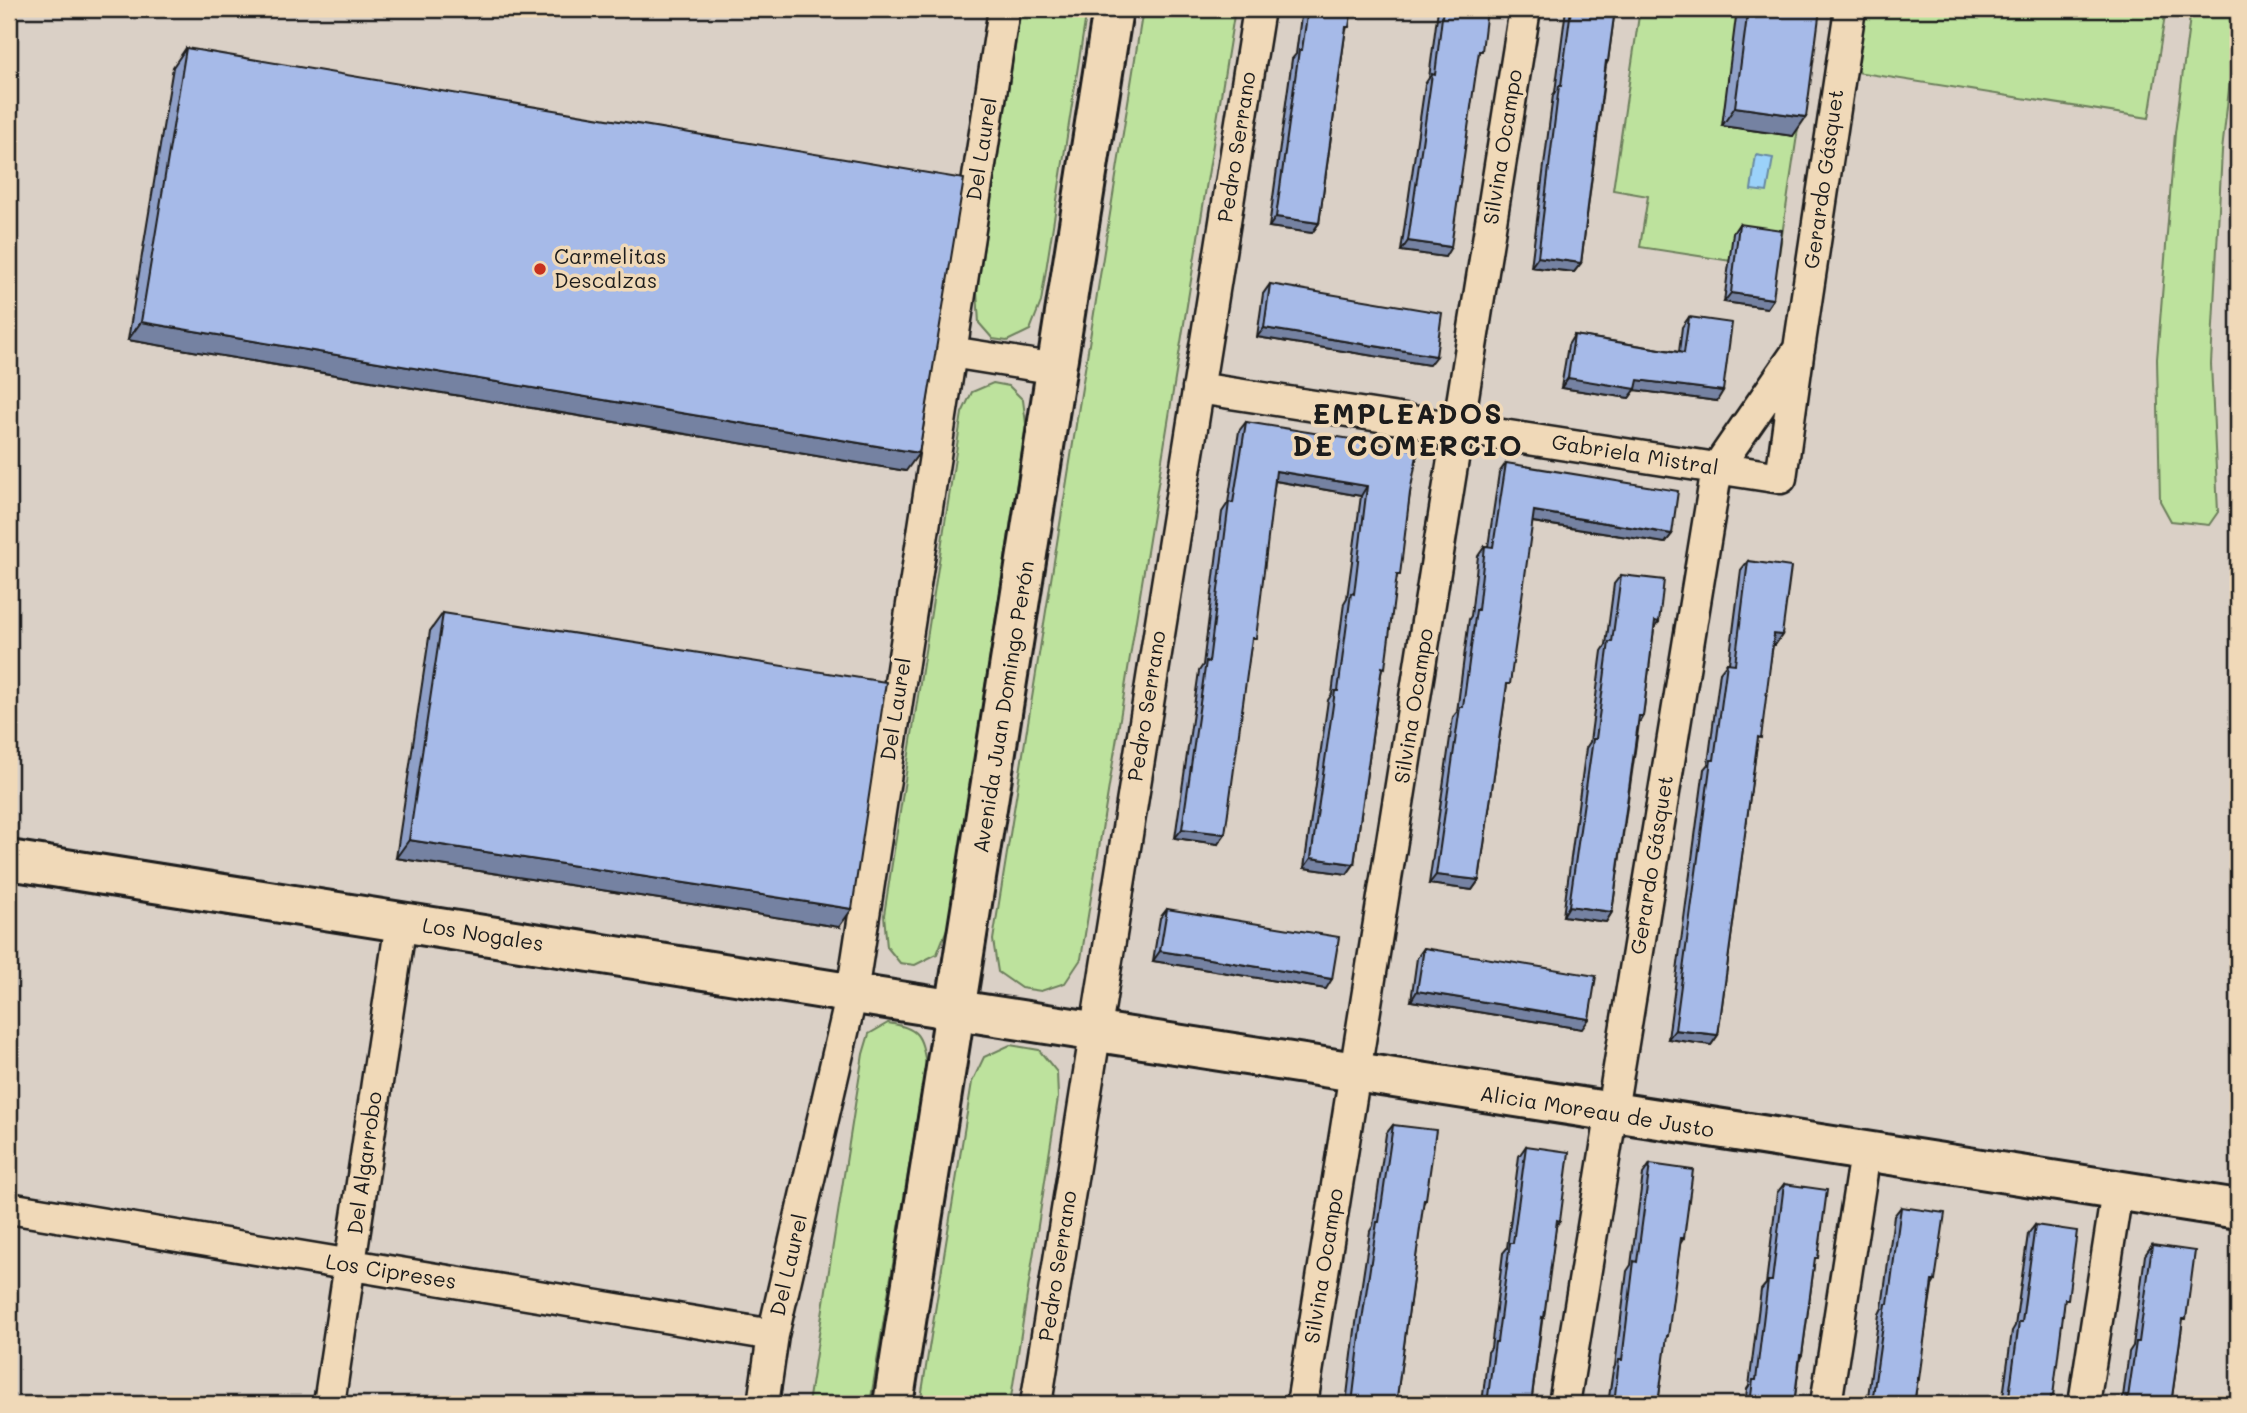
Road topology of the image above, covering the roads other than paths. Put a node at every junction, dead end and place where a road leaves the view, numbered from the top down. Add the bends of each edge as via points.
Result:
1 (1004, 9) edge
2 (1114, 9) edge
3 (1259, 9) edge
4 (1525, 9) edge
5 (1850, 9) edge
6 (1799, 349) junction
7 (951, 352) junction
8 (1057, 369) junction
9 (1198, 388) junction
10 (1458, 428) junction
11 (1717, 468) junction
12 (1781, 478) joint
13 (9, 860) edge
14 (401, 922) junction
15 (852, 993) junction
16 (957, 1009) junction
17 (1095, 1032) junction
18 (1355, 1074) junction
19 (1611, 1114) junction
20 (1865, 1153) junction
21 (2118, 1191) junction
22 (9, 1208) edge
23 (2238, 1209) edge
24 (350, 1265) junction
25 (773, 1335) junction
26 (329, 1404) edge
27 (763, 1404) edge
28 (893, 1404) edge
29 (1035, 1404) edge
30 (1302, 1404) edge
31 (1564, 1404) edge
32 (1826, 1404) edge
33 (2084, 1404) edge

1 - 7 street, Del Laurel
2 - 8 street, Avenida Juan Domingo Perón
3 - 9 street, Pedro Serrano
4 - 10 street, Silvina Ocampo
5 - 6 street, Gerardo Gásquet
6 - 11 street, Gerardo Gásquet
6 - 12 street, Gerardo Gásquet
7 - 8 street
7 - 15 street, Del Laurel
8 - 16 street, Avenida Juan Domingo Perón
9 - 10 street, Gabriela Mistral
9 - 17 street, Pedro Serrano
10 - 11 street, Gabriela Mistral
10 - 18 street, Silvina Ocampo
11 - 12 street, Gabriela Mistral
11 - 19 street, Gerardo Gásquet
13 - 14 street, Los Nogales
14 - 15 street, Los Nogales
14 - 24 street, Del Algarrobo
15 - 16 street, Los Nogales
15 - 25 street, Del Laurel
16 - 17 street, Alicia Moreau de Justo
16 - 28 street, Avenida Juan Domingo Perón
17 - 18 street, Alicia Moreau de Justo
17 - 29 street, Pedro Serrano
18 - 19 street, Alicia Moreau de Justo
18 - 30 street, Silvina Ocampo
19 - 20 street, Alicia Moreau de Justo
19 - 31 street, Gerardo Gásquet
20 - 21 street, Alicia Moreau de Justo
20 - 32 street
21 - 23 street, Alicia Moreau de Justo
21 - 33 street
22 - 24 street, Los Cipreses
24 - 25 street, Los Cipreses
24 - 26 street, Del Algarrobo
25 - 27 street, Del Laurel

